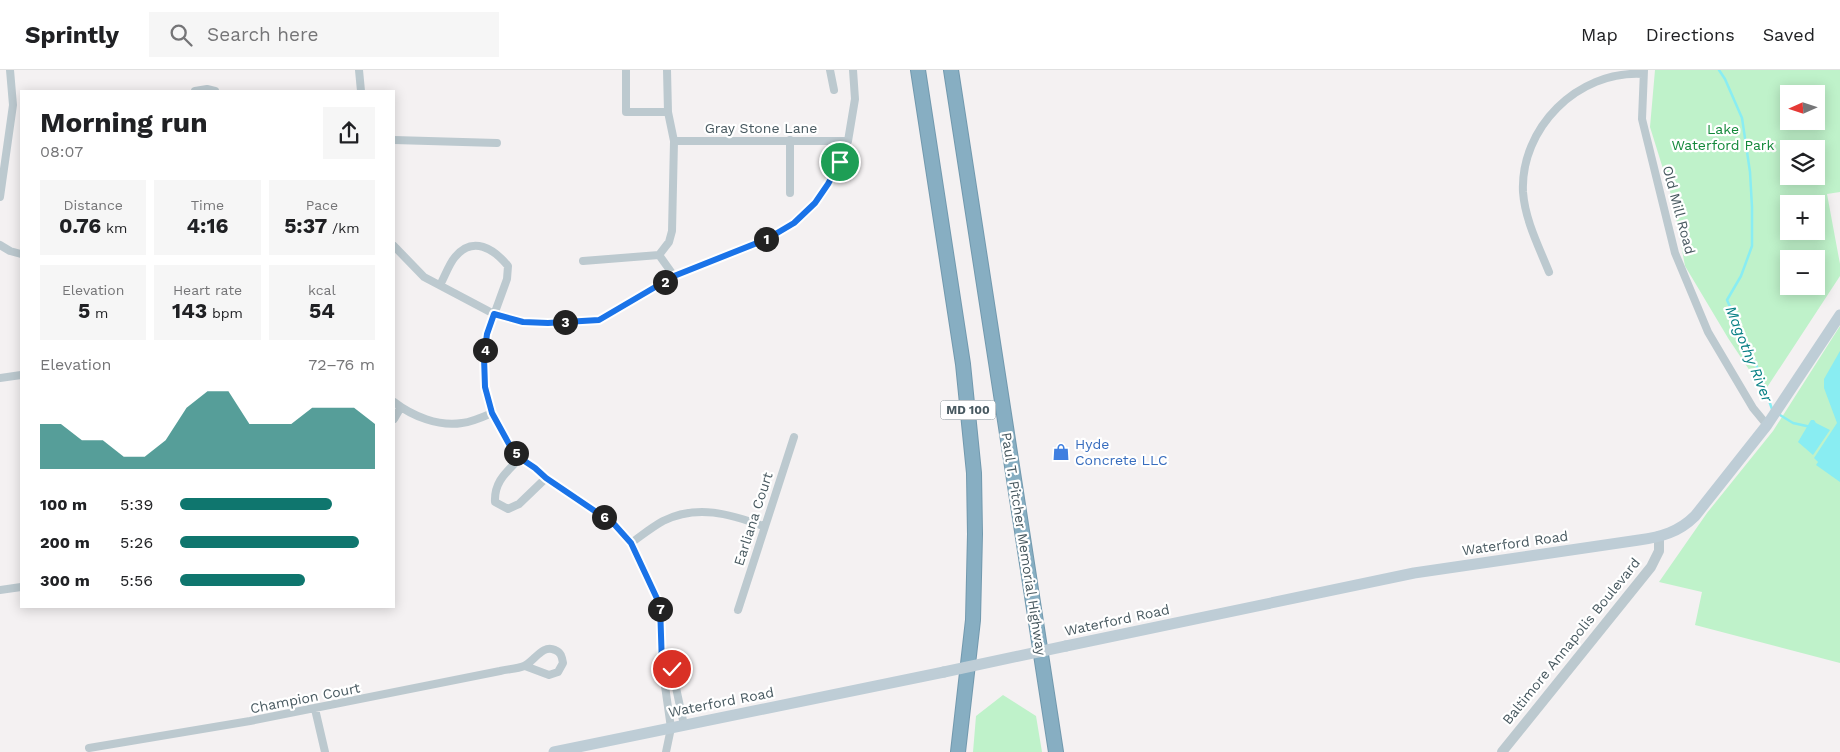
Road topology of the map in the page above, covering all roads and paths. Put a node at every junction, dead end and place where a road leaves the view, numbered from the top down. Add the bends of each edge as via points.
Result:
1 (10, 70) edge
2 (359, 70) edge
3 (626, 70) edge
4 (667, 70) edge
5 (830, 70) edge
6 (853, 70) edge
7 (918, 70) edge
8 (951, 70) edge
9 (1643, 72) edge
10 (361, 90) edge
11 (834, 90) dead end
12 (13, 105) junction
13 (20, 106) edge
14 (668, 112) junction
15 (395, 140) edge
16 (790, 140) junction
17 (674, 141) junction
18 (848, 141) junction
19 (497, 143) dead end
20 (790, 193) dead end
21 (0, 197) edge
22 (0, 245) edge
23 (395, 247) edge
24 (20, 254) edge
25 (659, 255) junction
26 (583, 261) dead end
27 (1549, 272) dead end
28 (674, 276) junction
29 (440, 285) junction
30 (494, 314) junction
31 (1840, 315) edge
32 (20, 375) edge
33 (0, 378) edge
34 (397, 405) edge
35 (492, 413) junction
36 (1767, 425) junction
37 (794, 436) dead end
38 (520, 458) junction
39 (546, 478) junction
40 (764, 526) junction
41 (1659, 536) junction
42 (631, 543) junction
43 (20, 587) edge
44 (0, 590) edge
45 (738, 610) dead end
46 (662, 665) junction
47 (525, 666) junction
48 (315, 709) junction
49 (684, 725) junction
50 (671, 728) junction
51 (322, 740) junction
52 (89, 748) dead end
53 (320, 752) edge
54 (325, 752) edge
55 (554, 752) edge
56 (666, 752) edge
57 (958, 752) edge
58 (1056, 752) edge
59 (1502, 752) edge

1 - 12 street
2 - 10 street
3 - 14 street via 626,112
4 - 14 street
5 - 11 street
6 - 18 street via 855,99
7 - 57 highway, MD 100 via 963,364 974,473 973,620
8 - 58 highway, Paul T. Pitcher Memorial Highway / MD 100
9 - 27 street via 1600,79 1582,86 1548,115 1532,142 1524,174 1524,201
9 - 36 street, Old Mill Road via 1642,119 1676,253 1708,332 1753,408
12 - 13 street
12 - 21 street
14 - 17 street
15 - 19 street
16 - 17 street, Gray Stone Lane
16 - 18 street, Gray Stone Lane
16 - 20 street
17 - 25 street via 672,231 669,242
18 - 28 street via 828,184 815,203 794,223 767,239
22 - 24 street
23 - 29 street via 424,277
25 - 26 street
25 - 28 street
28 - 30 street via 599,320 523,322
29 - 30 street
29 - 30 street via 455,257 468,246 476,245 493,251 508,266 507,279
30 - 35 street via 484,357 485,387
31 - 36 main road
32 - 33 street
34 - 35 street via 433,422 461,423
35 - 38 street
36 - 41 main road via 1695,516 1683,527
37 - 40 street, Earliana Court
38 - 39 street
38 - 39 street via 498,482 496,502 508,509 519,504
39 - 42 street via 614,524
40 - 42 street via 729,514 677,515
40 - 45 street, Earliana Court
41 - 49 main road, Waterford Road, bridge via 1414,573
41 - 59 street, Baltimore Annapolis Boulevard via 1659,551 1651,567
42 - 46 street via 660,605
43 - 44 street
46 - 49 street via 672,669
46 - 50 street
47 - 47 street, Champion Court via 549,674 558,672 563,663 557,650 548,649
47 - 48 street, Champion Court
48 - 51 street
48 - 52 street, Champion Court
49 - 50 main road, Waterford Road
50 - 55 main road, Waterford Road
50 - 56 street
51 - 53 street
51 - 54 street

